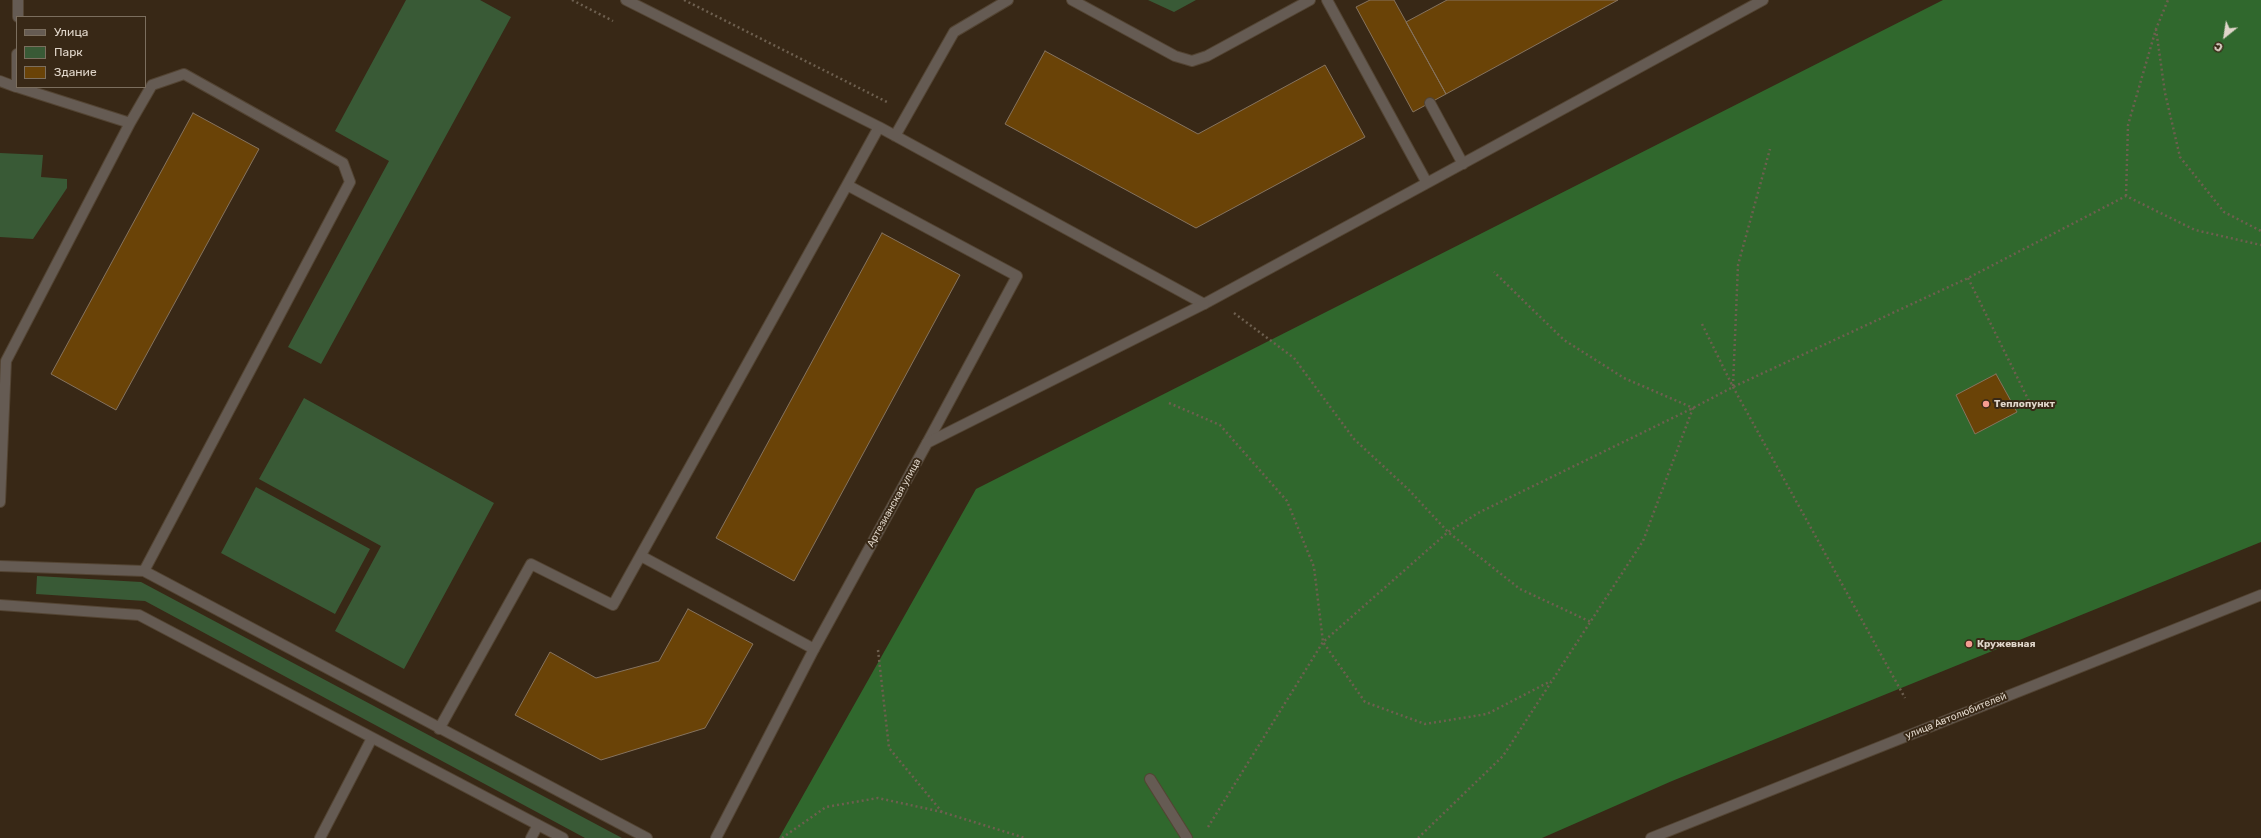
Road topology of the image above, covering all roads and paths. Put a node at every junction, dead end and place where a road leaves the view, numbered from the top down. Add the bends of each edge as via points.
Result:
1 (18, 0) edge
2 (626, 0) edge
3 (684, 0) edge
4 (1008, 0) edge
5 (1072, 0) edge
6 (1310, 0) edge
7 (1328, 0) edge
8 (1763, 0) edge
9 (2168, 0) edge
10 (18, 16) edge
11 (2156, 30) junction
12 (0, 81) edge
13 (16, 87) edge
14 (20, 88) edge
15 (1430, 103) dead end
16 (908, 113) junction
17 (130, 123) junction
18 (879, 128) junction
19 (895, 136) junction
20 (1770, 149) dead end
21 (1463, 164) junction
22 (1427, 183) junction
23 (847, 185) junction
24 (2126, 196) junction
25 (2261, 231) edge
26 (2261, 244) edge
27 (1494, 272) dead end
28 (1968, 278) junction
29 (1214, 299) junction
30 (1204, 304) junction
31 (1702, 324) dead end
32 (3, 361) edge
33 (1734, 387) junction
34 (1169, 403) dead end
35 (2030, 403) dead end
36 (1693, 408) junction
37 (927, 443) junction
38 (0, 502) edge
39 (1448, 532) junction
40 (641, 556) junction
41 (0, 566) edge
42 (144, 571) junction
43 (2261, 595) edge
44 (0, 605) edge
45 (1590, 622) junction
46 (1323, 642) junction
47 (814, 649) junction
48 (878, 650) dead end
49 (1552, 680) junction
50 (1905, 698) dead end
51 (439, 730) junction
52 (372, 738) junction
53 (1150, 779) dead end
54 (942, 812) junction
55 (538, 825) junction
56 (1206, 831) dead end
57 (320, 838) edge
58 (531, 838) edge
59 (563, 838) edge
60 (647, 838) edge
61 (716, 838) edge
62 (782, 838) edge
63 (1025, 838) edge
64 (1187, 838) edge
65 (1418, 838) edge
66 (1651, 838) edge

1 - 10 street
2 - 18 street
3 - 16 path
4 - 16 street via 954,32
5 - 6 street via 1175,56 1192,61 1207,56
7 - 22 street
8 - 21 street
9 - 11 path
11 - 24 path via 2128,125
11 - 25 path via 2165,93 2180,157 2224,212
12 - 13 street
14 - 17 street
15 - 21 street
16 - 19 street
17 - 32 street
17 - 42 street via 152,85 184,74 343,163 350,182
18 - 19 street
18 - 23 street
19 - 30 street
20 - 33 path via 1738,265
21 - 22 street
22 - 29 street
23 - 37 street, Артезианская улица via 1017,276
23 - 40 street
24 - 26 path via 2195,230
24 - 28 path
27 - 36 path via 1564,340 1624,378
28 - 33 path
28 - 35 path
29 - 30 street
29 - 39 path via 1294,358 1354,439 1409,490
30 - 37 street
31 - 33 path
32 - 38 street
33 - 36 path
33 - 50 path
34 - 46 path via 1220,425 1287,502 1314,567
36 - 39 path via 1478,513
36 - 45 path via 1643,541
37 - 47 street, Артезианская улица
39 - 45 path via 1520,589
39 - 46 path
40 - 47 street
40 - 51 street via 613,605 531,564
41 - 42 street
42 - 51 street
43 - 66 street, улица Автолюбителей
44 - 52 street via 139,615
45 - 49 path
46 - 49 path via 1365,702 1425,724 1487,714
46 - 56 path
47 - 61 street, Артезианская улица
48 - 54 path via 889,748
49 - 65 path via 1502,756
51 - 60 street
52 - 55 street
52 - 57 street
53 - 64 street
54 - 62 path via 878,798 826,807
54 - 63 path
55 - 58 street
55 - 59 street

